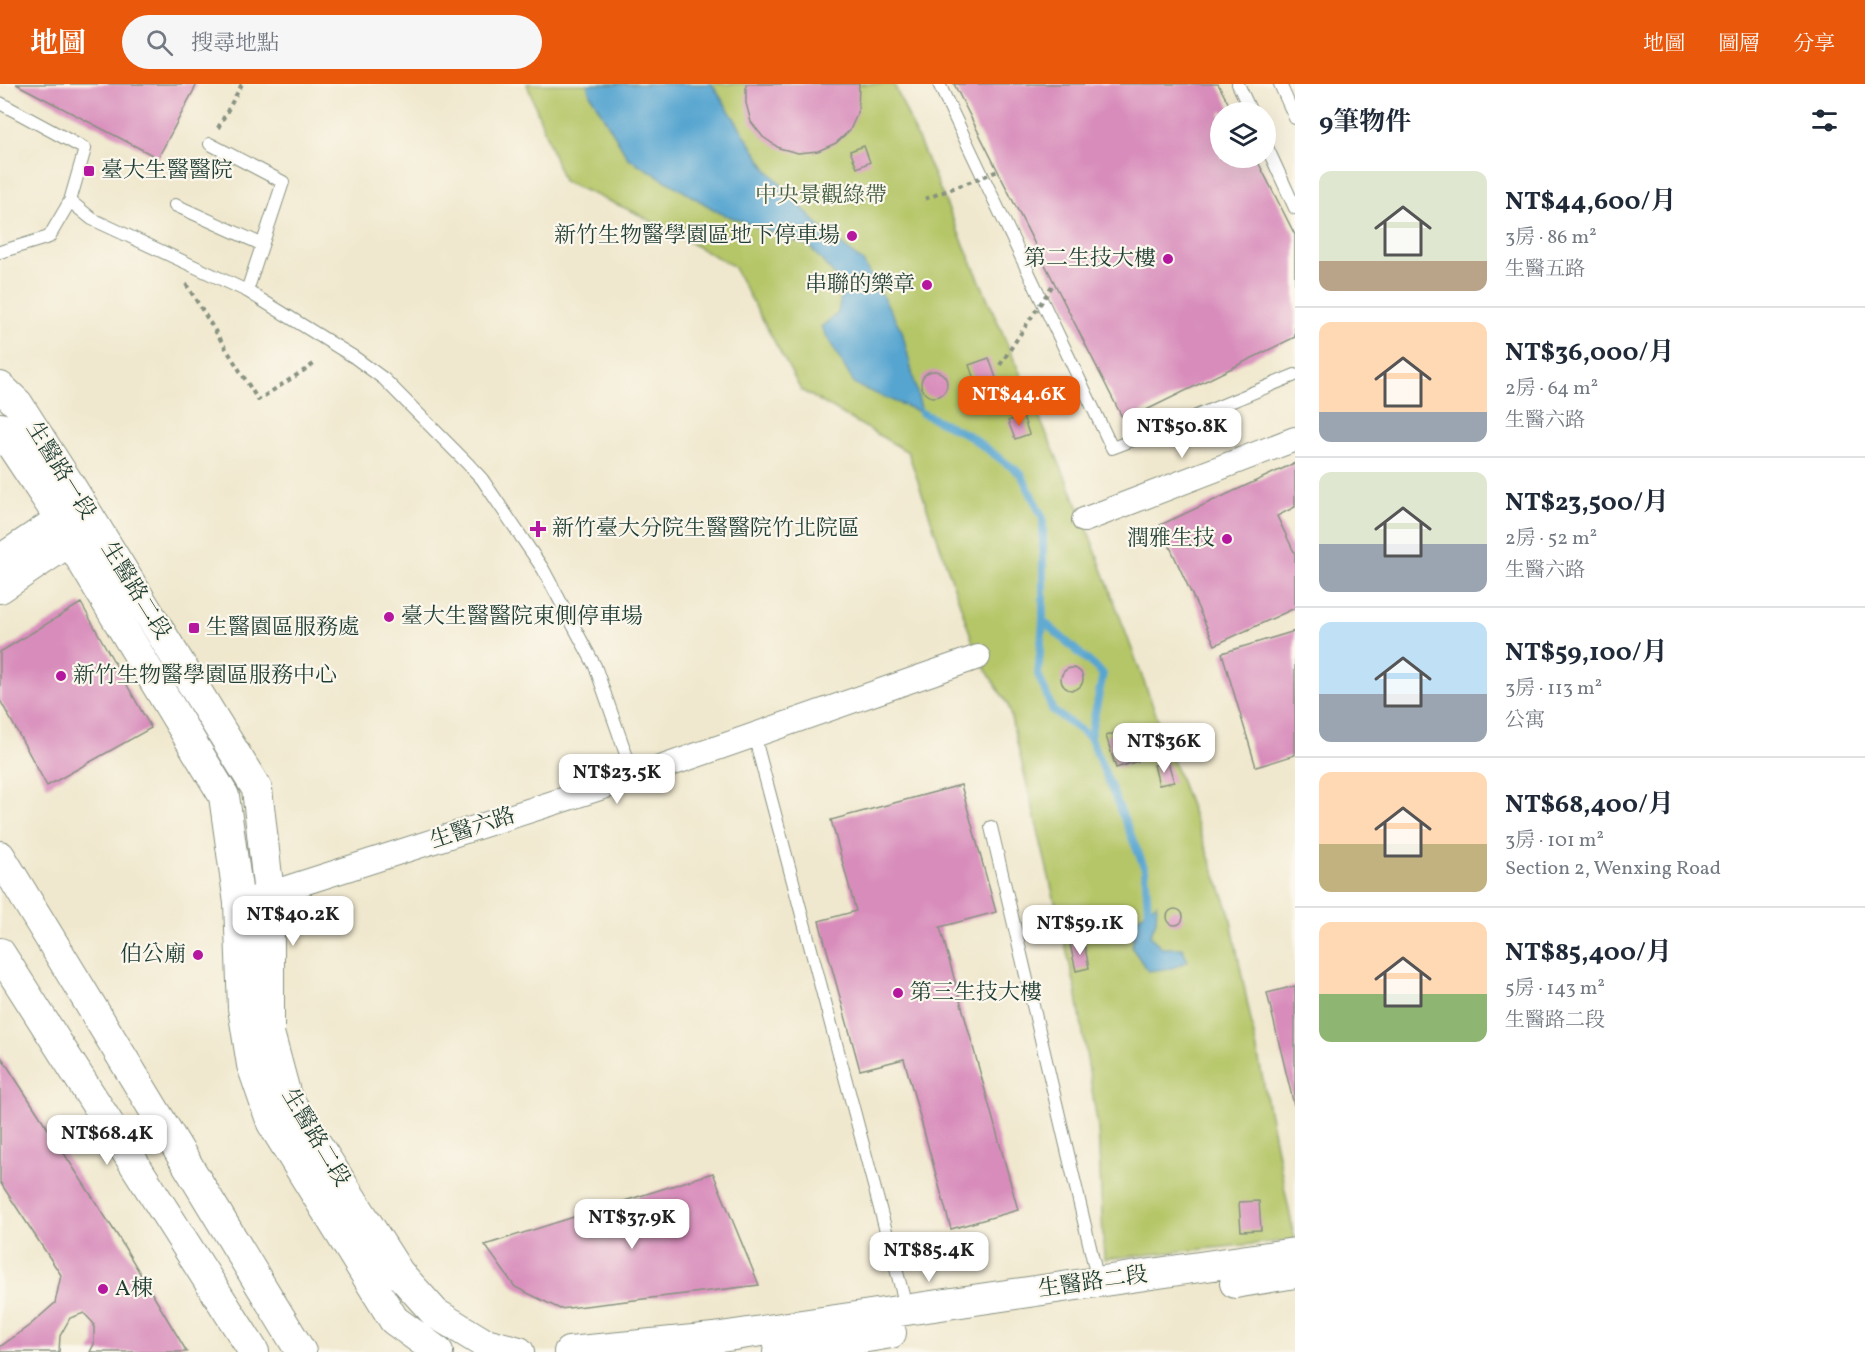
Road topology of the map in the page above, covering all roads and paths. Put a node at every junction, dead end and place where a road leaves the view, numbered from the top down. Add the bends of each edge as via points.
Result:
1 (242, 84) edge
2 (939, 84) edge
3 (1238, 84) edge
4 (1280, 84) edge
5 (1246, 102) edge
6 (0, 103) edge
7 (1295, 118) edge
8 (210, 144) joint
9 (1276, 167) edge
10 (998, 171) dead end
11 (925, 199) dead end
12 (70, 201) junction
13 (175, 205) dead end
14 (1295, 208) edge
15 (261, 244) junction
16 (0, 252) edge
17 (1054, 283) dead end
18 (185, 284) dead end
19 (247, 291) junction
20 (317, 362) dead end
21 (1000, 364) dead end
22 (1295, 375) edge
23 (0, 387) edge
24 (0, 428) edge
25 (1295, 439) edge
26 (1084, 520) dead end
27 (78, 524) junction
28 (0, 560) edge
29 (0, 588) edge
30 (978, 657) dead end
31 (754, 735) junction
32 (634, 777) junction
33 (991, 826) dead end
34 (0, 856) edge
35 (268, 894) junction
36 (239, 903) junction
37 (0, 953) edge
38 (1295, 1253) edge
39 (1295, 1273) edge
40 (1098, 1283) junction
41 (907, 1310) junction
42 (254, 1352) edge
43 (302, 1352) edge
44 (438, 1352) edge
45 (519, 1352) edge
46 (568, 1352) edge
47 (778, 1352) edge

1 - 8 path
2 - 22 lane via 1112,448
3 - 5 lane
4 - 7 lane
6 - 12 lane via 85,149
8 - 15 lane via 283,182
9 - 14 lane
10 - 11 path, bridge
12 - 16 lane via 50,237
12 - 19 lane via 92,219
13 - 15 lane
15 - 19 lane
17 - 21 path, bridge
18 - 20 path via 258,400
19 - 32 lane via 384,379 482,479 543,569 595,666
23 - 27 street, 生醫路一段 via 18,404
24 - 27 street, 生醫路一段
25 - 26 street
27 - 28 street
27 - 29 street
27 - 35 street, 生醫路二段 via 257,789
27 - 36 street, 生醫路二段 via 224,796
30 - 31 street, 生醫六路
31 - 32 street, 生醫六路
31 - 41 lane
32 - 35 street, 生醫六路
33 - 40 lane
34 - 43 street
35 - 36 street, 生醫六路
35 - 45 street, 生醫路二段 via 269,1033 286,1096 399,1273 435,1313 482,1342
36 - 44 street, 生醫路二段 via 243,1008 252,1065 272,1123 394,1320
37 - 42 street
38 - 40 street, 生醫路二段
39 - 47 street, 生醫路二段 via 1017,1311
40 - 41 street, 生醫路二段
41 - 46 street, 生醫路二段 via 714,1338

